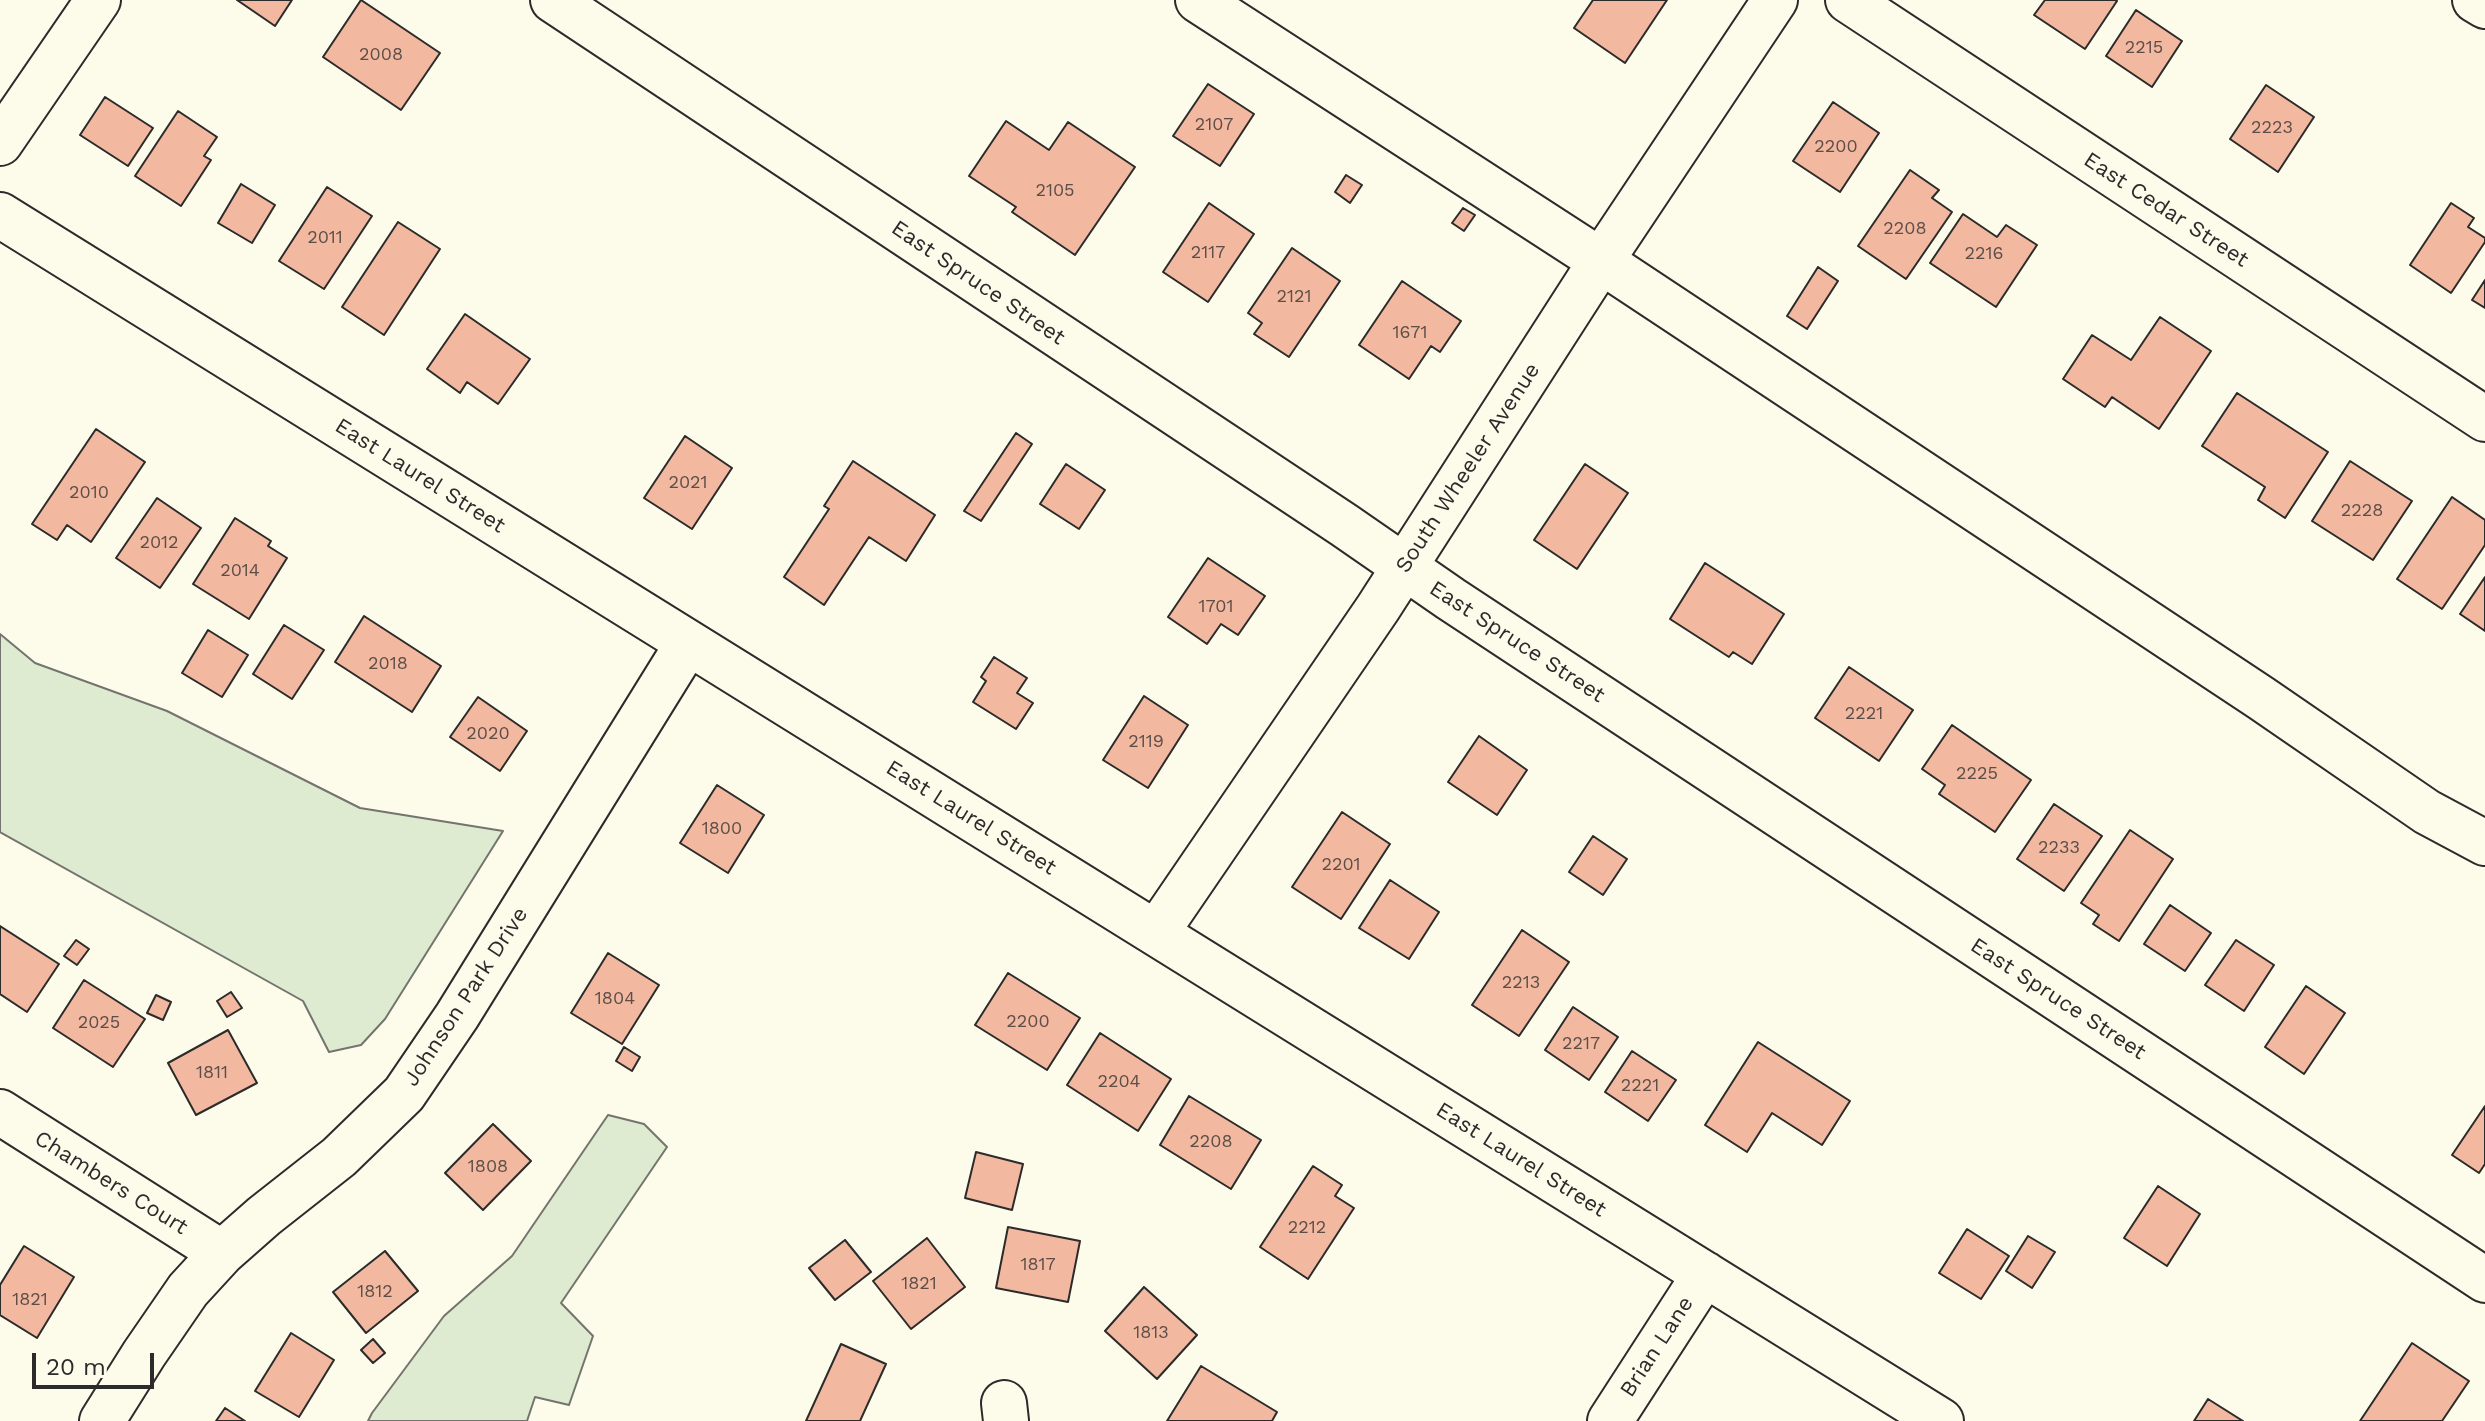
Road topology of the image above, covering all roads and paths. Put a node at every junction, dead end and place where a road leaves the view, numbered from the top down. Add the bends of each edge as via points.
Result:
1 (98, 0) edge
2 (553, 0) edge
3 (1198, 0) edge
4 (1775, 0) edge
5 (1848, 0) edge
6 (2475, 0) edge
7 (2485, 6) edge
8 (0, 143) edge
9 (0, 215) edge
10 (1601, 261) junction
11 (2485, 419) edge
12 (1404, 568) junction
13 (688, 643) junction
14 (2485, 843) edge
15 (1156, 933) junction
16 (0, 1112) edge
17 (222, 1253) junction
18 (1705, 1274) junction
19 (2485, 1280) edge
20 (102, 1421) edge
21 (1610, 1421) edge
22 (1941, 1421) edge

1 - 8 street
2 - 12 street, East Spruce Street
3 - 10 street
4 - 10 street, South Wheeler Avenue
5 - 11 street, East Cedar Street
6 - 7 street
9 - 13 street, East Laurel Street
10 - 12 street, South Wheeler Avenue
10 - 14 street via 2427,812
12 - 15 street, South Wheeler Avenue
12 - 19 street, East Spruce Street
13 - 15 street, East Laurel Street
13 - 17 street, Johnson Park Drive via 404,1094 339,1157
15 - 18 street, East Laurel Street
16 - 17 street, Chambers Court
17 - 20 street, Johnson Park Drive via 188,1290
18 - 21 street, Brian Lane
18 - 22 street, East Laurel Street

